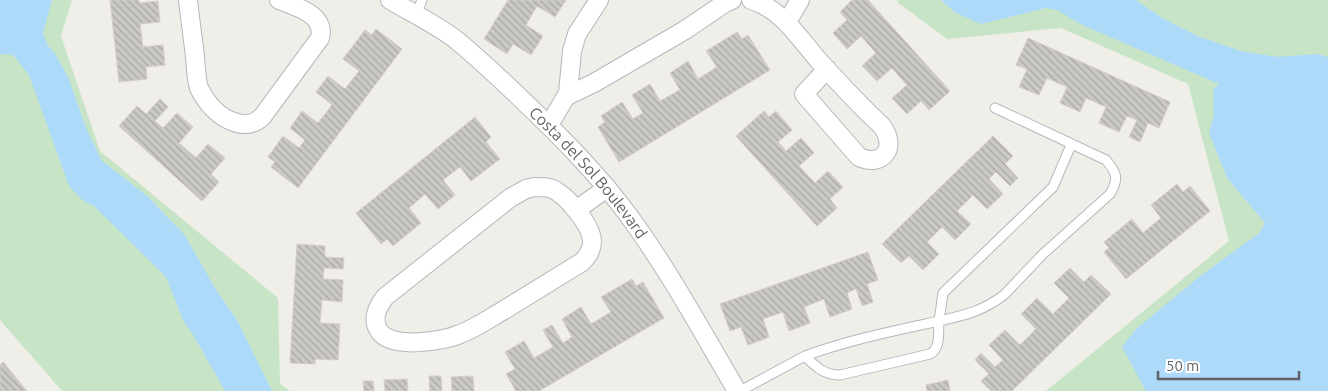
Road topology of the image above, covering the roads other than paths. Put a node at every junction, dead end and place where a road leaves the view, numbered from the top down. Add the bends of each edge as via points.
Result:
1 (188, 0) edge
2 (280, 0) edge
3 (390, 0) edge
4 (599, 0) edge
5 (732, 0) edge
6 (751, 0) edge
7 (800, 0) edge
8 (419, 8) edge
9 (787, 22) junction
10 (827, 69) junction
11 (567, 96) junction
12 (995, 108) dead end
13 (549, 125) junction
14 (1071, 144) junction
15 (607, 188) junction
16 (576, 210) junction
17 (938, 321) junction
18 (805, 356) junction
19 (738, 391) edge

1 - 2 street via 199,86 222,117 246,124 262,116 320,38 320,27 314,17
3 - 8 street, Costa del Sol Boulevard
4 - 11 street via 574,44
5 - 11 street
6 - 9 street
7 - 9 street
8 - 13 street, Costa del Sol Boulevard
9 - 10 street
10 - 10 street via 886,132 889,144 883,156 872,160 859,157 804,94
11 - 13 street
12 - 14 lane
13 - 15 street, Costa del Sol Boulevard
14 - 17 lane via 1053,187 943,293
14 - 17 lane via 1106,160 1114,170 1116,178 1110,194 1049,248 1004,295 978,311
15 - 16 street
15 - 19 street, Costa del Sol Boulevard via 655,254
16 - 16 street via 550,188 534,187 518,193 385,297 378,306 376,327 381,334 400,342 452,338 474,328 588,257 592,236
17 - 18 lane via 852,341
17 - 18 lane via 938,345 930,354 840,375 824,372
18 - 19 lane

